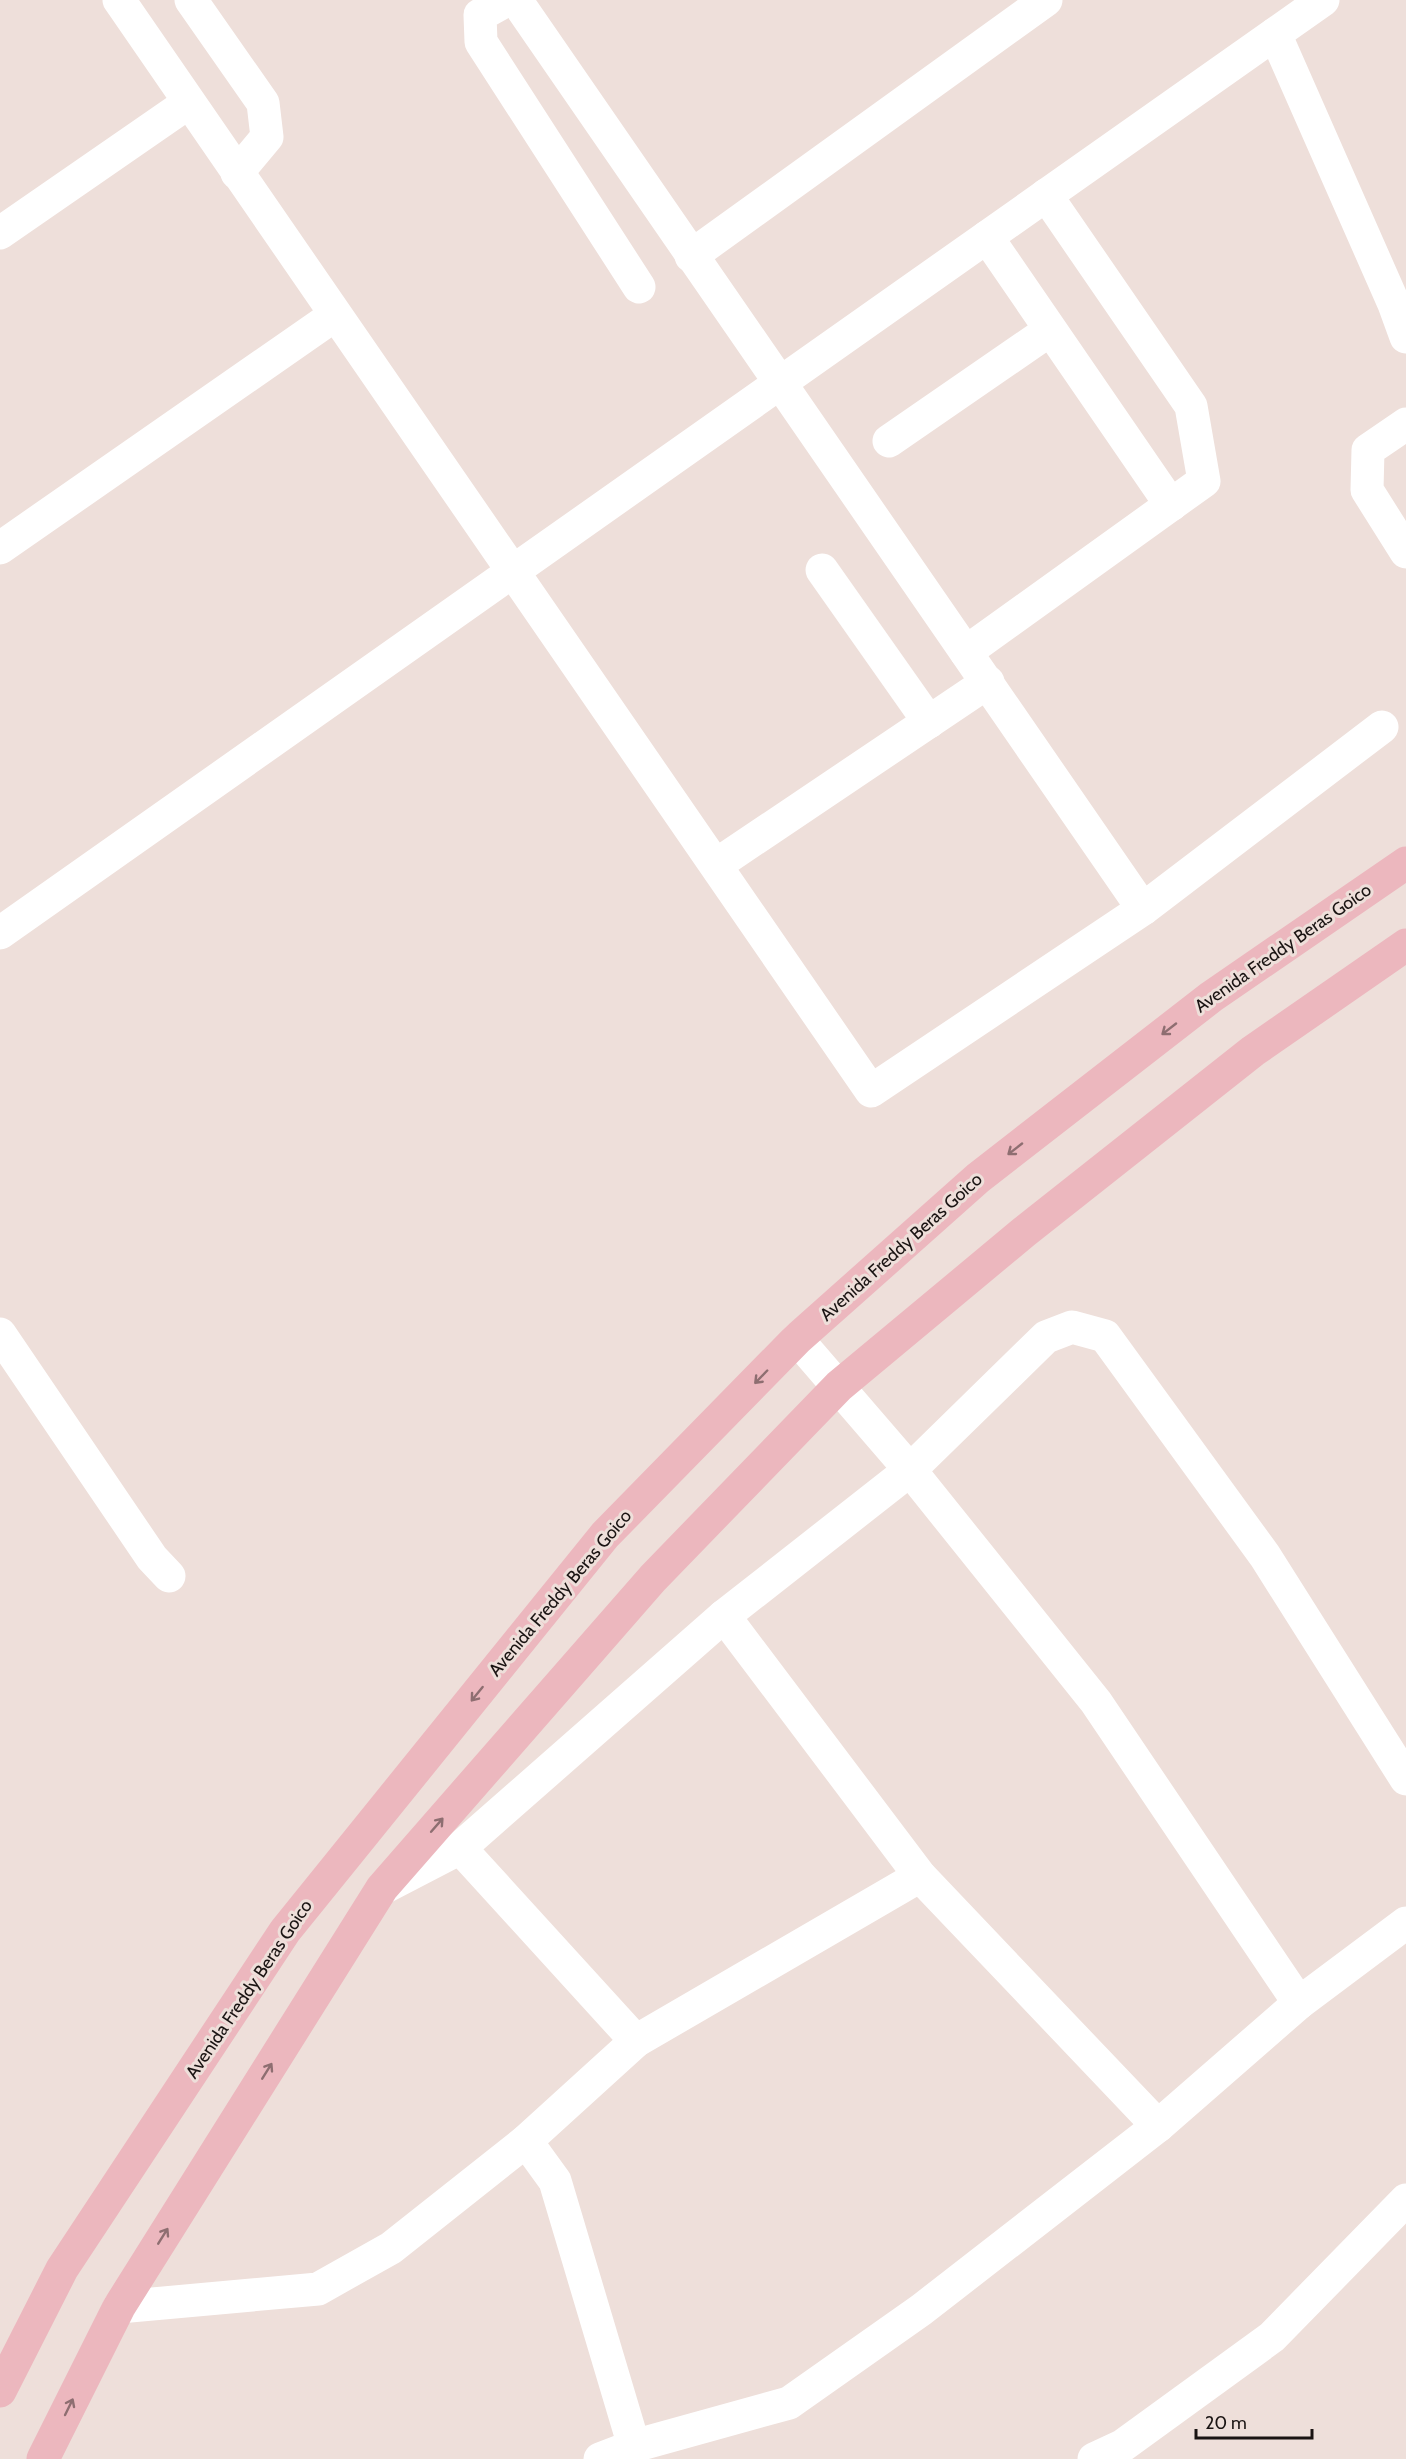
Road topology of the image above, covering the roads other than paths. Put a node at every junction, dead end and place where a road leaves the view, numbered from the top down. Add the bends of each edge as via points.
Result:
1 (119, 0) edge
2 (191, 0) edge
3 (507, 0) edge
4 (516, 0) edge
5 (1046, 0) edge
6 (1323, 0) edge
7 (1275, 34) junction
8 (188, 103) junction
9 (237, 173) junction
10 (1046, 195) junction
11 (0, 233) edge
12 (987, 237) junction
13 (691, 256) junction
14 (639, 287) dead end
15 (336, 315) junction
16 (1050, 330) junction
17 (1406, 337) edge
18 (781, 382) junction
19 (1406, 424) edge
20 (889, 441) dead end
21 (1171, 505) junction
22 (0, 548) edge
23 (1406, 552) edge
24 (822, 570) dead end
25 (513, 571) junction
26 (966, 652) junction
27 (988, 682) junction
28 (929, 722) junction
29 (1382, 727) dead end
30 (1406, 863) edge
31 (716, 865) junction
32 (1143, 909) junction
33 (0, 933) edge
34 (1406, 945) edge
35 (0, 1334) edge
36 (797, 1340) junction
37 (839, 1386) junction
38 (910, 1470) junction
39 (169, 1576) dead end
40 (724, 1616) junction
41 (1406, 1779) edge
42 (460, 1848) junction
43 (920, 1876) junction
44 (382, 1888) junction
45 (1406, 1923) edge
46 (1299, 2003) junction
47 (636, 2041) junction
48 (1158, 2126) junction
49 (526, 2141) junction
50 (1406, 2200) edge
51 (119, 2307) junction
52 (0, 2391) edge
53 (634, 2446) junction
54 (43, 2459) edge
55 (600, 2459) edge
56 (1094, 2459) edge

1 - 8 street
2 - 9 street via 263,103 267,137
3 - 14 street via 480,15 481,42
4 - 13 street
5 - 13 street
6 - 7 street
7 - 10 street
7 - 17 street
8 - 9 street
8 - 11 street
9 - 15 street
10 - 12 street
10 - 21 street via 1191,406 1204,481
12 - 16 street
12 - 18 street
13 - 18 street
15 - 22 street
15 - 25 street
16 - 20 street
16 - 21 street
18 - 25 street
18 - 26 street
19 - 23 street via 1368,450 1367,490
21 - 26 street
24 - 28 street
25 - 31 street
25 - 33 street
26 - 27 street
27 - 28 street
27 - 32 street
28 - 31 street
29 - 32 street
30 -> 36 main road, Avenida Freddy Beras Goico via 1211,997 978,1178
31 - 32 street via 872,1090
34 - 37 main road via 1253,1051 1024,1232
35 - 39 street
36 - 37 street
36 -> 52 main road, Avenida Freddy Beras Goico via 605,1535 285,1931 62,2269
37 - 38 street
44 -> 37 main road via 652,1578
38 - 40 street
38 - 41 street via 1046,1337 1072,1327 1105,1336 1264,1557
38 - 46 street via 1096,1702
40 - 42 street
40 - 43 street
42 - 44 street
42 - 47 street
43 - 47 street
43 - 48 street
51 -> 44 main road
45 - 46 street
46 - 48 street
47 - 49 street
48 - 53 street via 921,2310 789,2403
49 - 51 street via 391,2248 318,2289
49 - 53 street via 555,2181
50 - 56 street via 1272,2337 1122,2446
54 -> 51 main road
53 - 55 street

